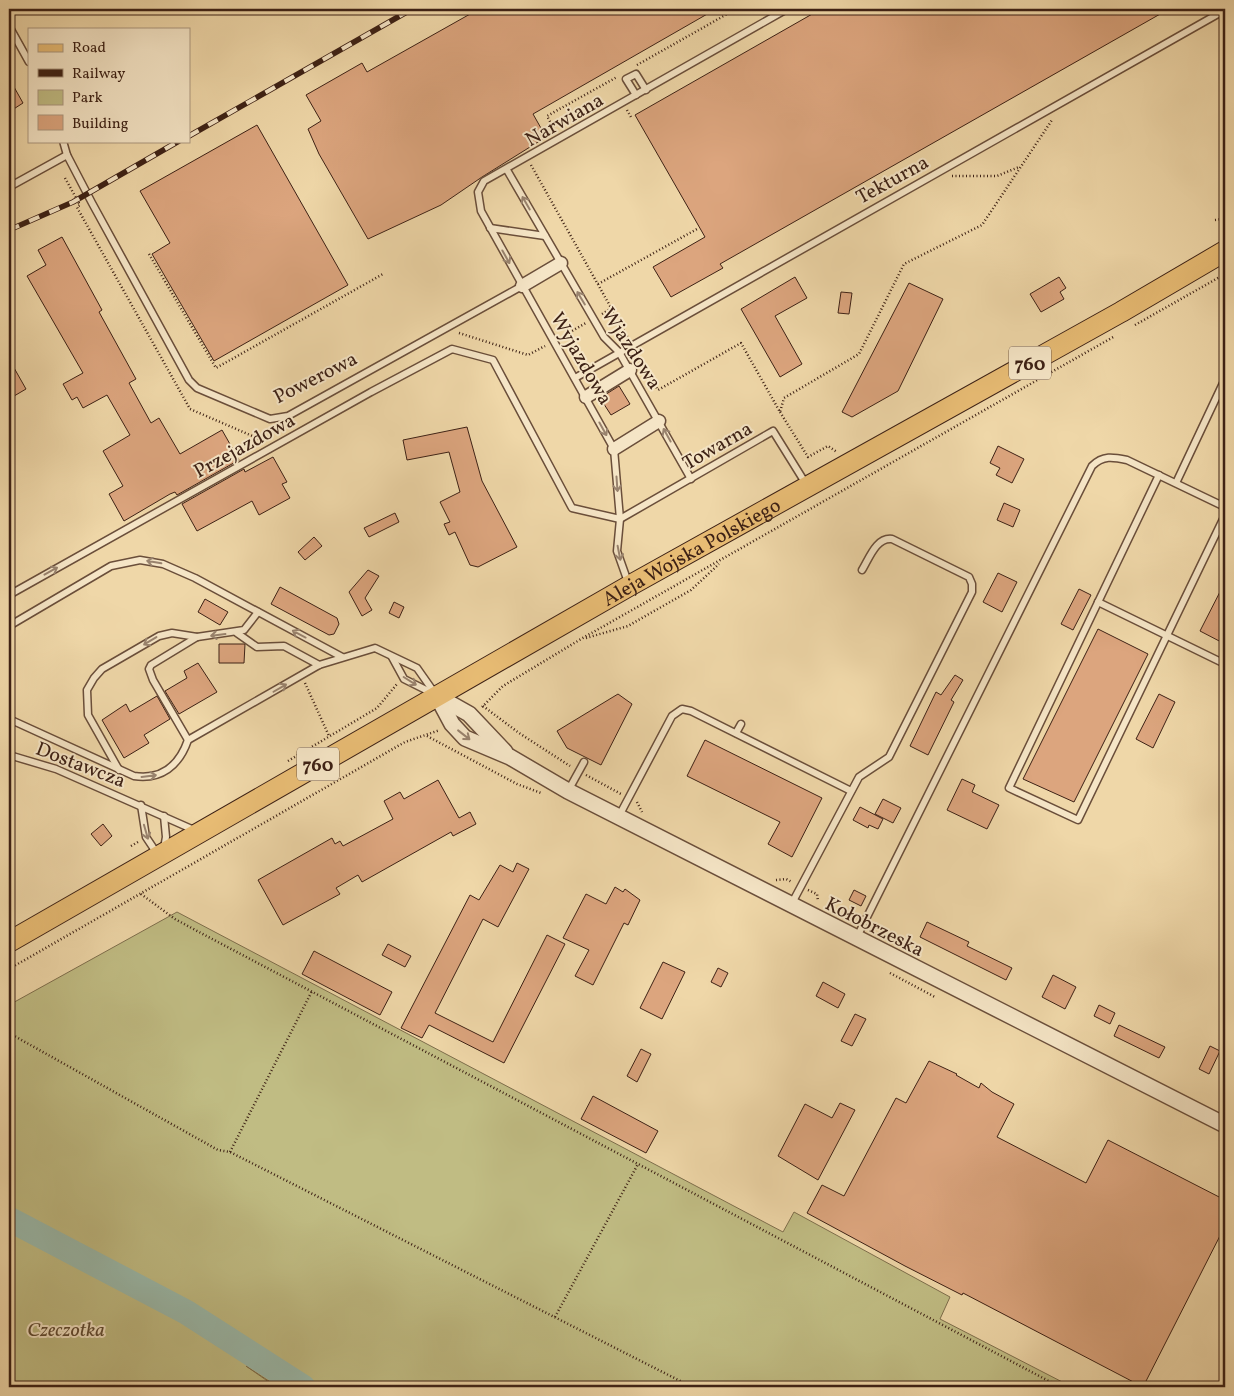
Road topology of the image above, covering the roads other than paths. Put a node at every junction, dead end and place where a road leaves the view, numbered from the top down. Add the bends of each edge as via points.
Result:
1 (786, 9) edge
2 (1225, 10) edge
3 (9, 26) edge
4 (28, 60) edge
5 (646, 90) junction
6 (636, 95) junction
7 (63, 142) edge
8 (67, 155) junction
9 (507, 170) junction
10 (9, 187) edge
11 (490, 228) junction
12 (545, 236) junction
13 (1225, 251) edge
14 (561, 263) junction
15 (522, 286) junction
16 (619, 352) junction
17 (630, 370) junction
18 (575, 378) junction
19 (1225, 379) edge
20 (586, 397) junction
21 (659, 421) junction
22 (614, 449) junction
23 (1159, 475) junction
24 (691, 479) junction
25 (1176, 483) junction
26 (808, 487) junction
27 (1225, 507) edge
28 (1225, 515) edge
29 (620, 519) junction
30 (862, 570) dead end
31 (629, 586) junction
32 (9, 595) edge
33 (1098, 602) junction
34 (258, 612) junction
35 (9, 626) edge
36 (236, 633) junction
37 (1167, 636) junction
38 (197, 637) junction
39 (342, 657) junction
40 (392, 657) junction
41 (1225, 664) edge
42 (320, 665) junction
43 (437, 696) junction
44 (9, 719) edge
45 (741, 724) dead end
46 (736, 733) junction
47 (188, 740) junction
48 (9, 755) edge
49 (584, 762) dead end
50 (119, 770) junction
51 (568, 791) junction
52 (851, 791) junction
53 (141, 805) junction
54 (164, 816) junction
55 (619, 817) junction
56 (200, 833) junction
57 (160, 857) junction
58 (791, 905) junction
59 (856, 938) junction
60 (9, 942) edge
61 (1225, 1125) edge

1 - 5 lane, Narwiana
2 - 16 lane, Tekturna
3 - 4 lane
5 - 6 lane, Narwiana
5 - 6 lane via 636,74 626,80
6 - 9 lane, Narwiana
7 - 8 lane, Powerowa
8 - 10 lane
8 - 15 lane, Powerowa via 189,380 197,388 270,419 288,416
9 - 11 lane, Wyjazdowa via 484,181 478,192 481,211
12 -> 9 lane, Wjazdowa
11 - 12 lane
11 -> 15 lane, Wyjazdowa
12 - 14 lane, Wjazdowa
13 - 26 main road, Aleja Wojska Polskiego / 760
14 - 15 street, Powerowa
16 -> 14 lane, Wjazdowa via 604,337
15 - 18 lane, Wyjazdowa
16 - 17 lane, Wjazdowa
16 - 18 lane, Tekturna
17 - 20 street
17 - 21 lane, Wjazdowa
18 - 20 lane, Wyjazdowa
19 - 25 lane
20 -> 22 lane, Wyjazdowa
21 - 22 street
24 -> 21 lane, Wjazdowa
22 -> 29 lane, Wyjazdowa
23 - 25 lane
23 - 33 lane
23 - 59 lane via 1127,460 1112,457 1098,460 1092,466
24 - 26 lane, Towarna via 773,432
24 - 29 lane, Towarna
25 - 27 lane
26 - 31 main road, Aleja Wojska Polskiego / 760
28 - 37 lane
29 -> 31 lane, Wyjazdowa via 617,551
32 -> 29 lane, Przejazdowa via 452,348 493,360 572,508
30 - 52 lane via 878,544 887,538 892,539 969,577 972,592 889,757 863,773
31 - 43 main road, Aleja Wojska Polskiego / 760
33 - 37 lane
33 - 37 lane via 1009,788 1078,820
34 -> 35 lane via 163,564 140,560 111,566
34 - 36 lane via 248,627
39 -> 34 lane
36 -> 38 lane
36 - 42 lane via 257,647 284,646
37 - 41 lane
38 - 47 lane via 149,669
38 -> 50 lane via 172,633 158,636 94,678 87,690 88,715
39 - 40 lane via 375,648
39 - 42 lane
40 - 43 lane via 417,668
40 -> 43 lane via 404,679
47 -> 42 lane
43 - 51 street, Kołobrzeska via 469,714 510,757
43 - 56 main road, Aleja Wojska Polskiego / 760
44 - 50 lane
45 - 46 lane
46 - 52 lane
46 - 55 lane via 691,711 682,709 676,712
50 -> 47 lane via 134,776 154,777 179,759
48 - 53 lane, Dostawcza via 56,769
49 - 51 lane
51 - 55 street, Kołobrzeska
52 - 58 lane
53 - 54 lane, Dostawcza
53 -> 57 lane, Dostawcza via 146,837
54 - 56 lane, Dostawcza
54 - 57 lane via 166,837
55 - 58 street, Kołobrzeska
56 - 57 main road, Aleja Wojska Polskiego / 760
57 - 60 main road, 760
58 - 59 street, Kołobrzeska
59 - 61 street, Kołobrzeska

